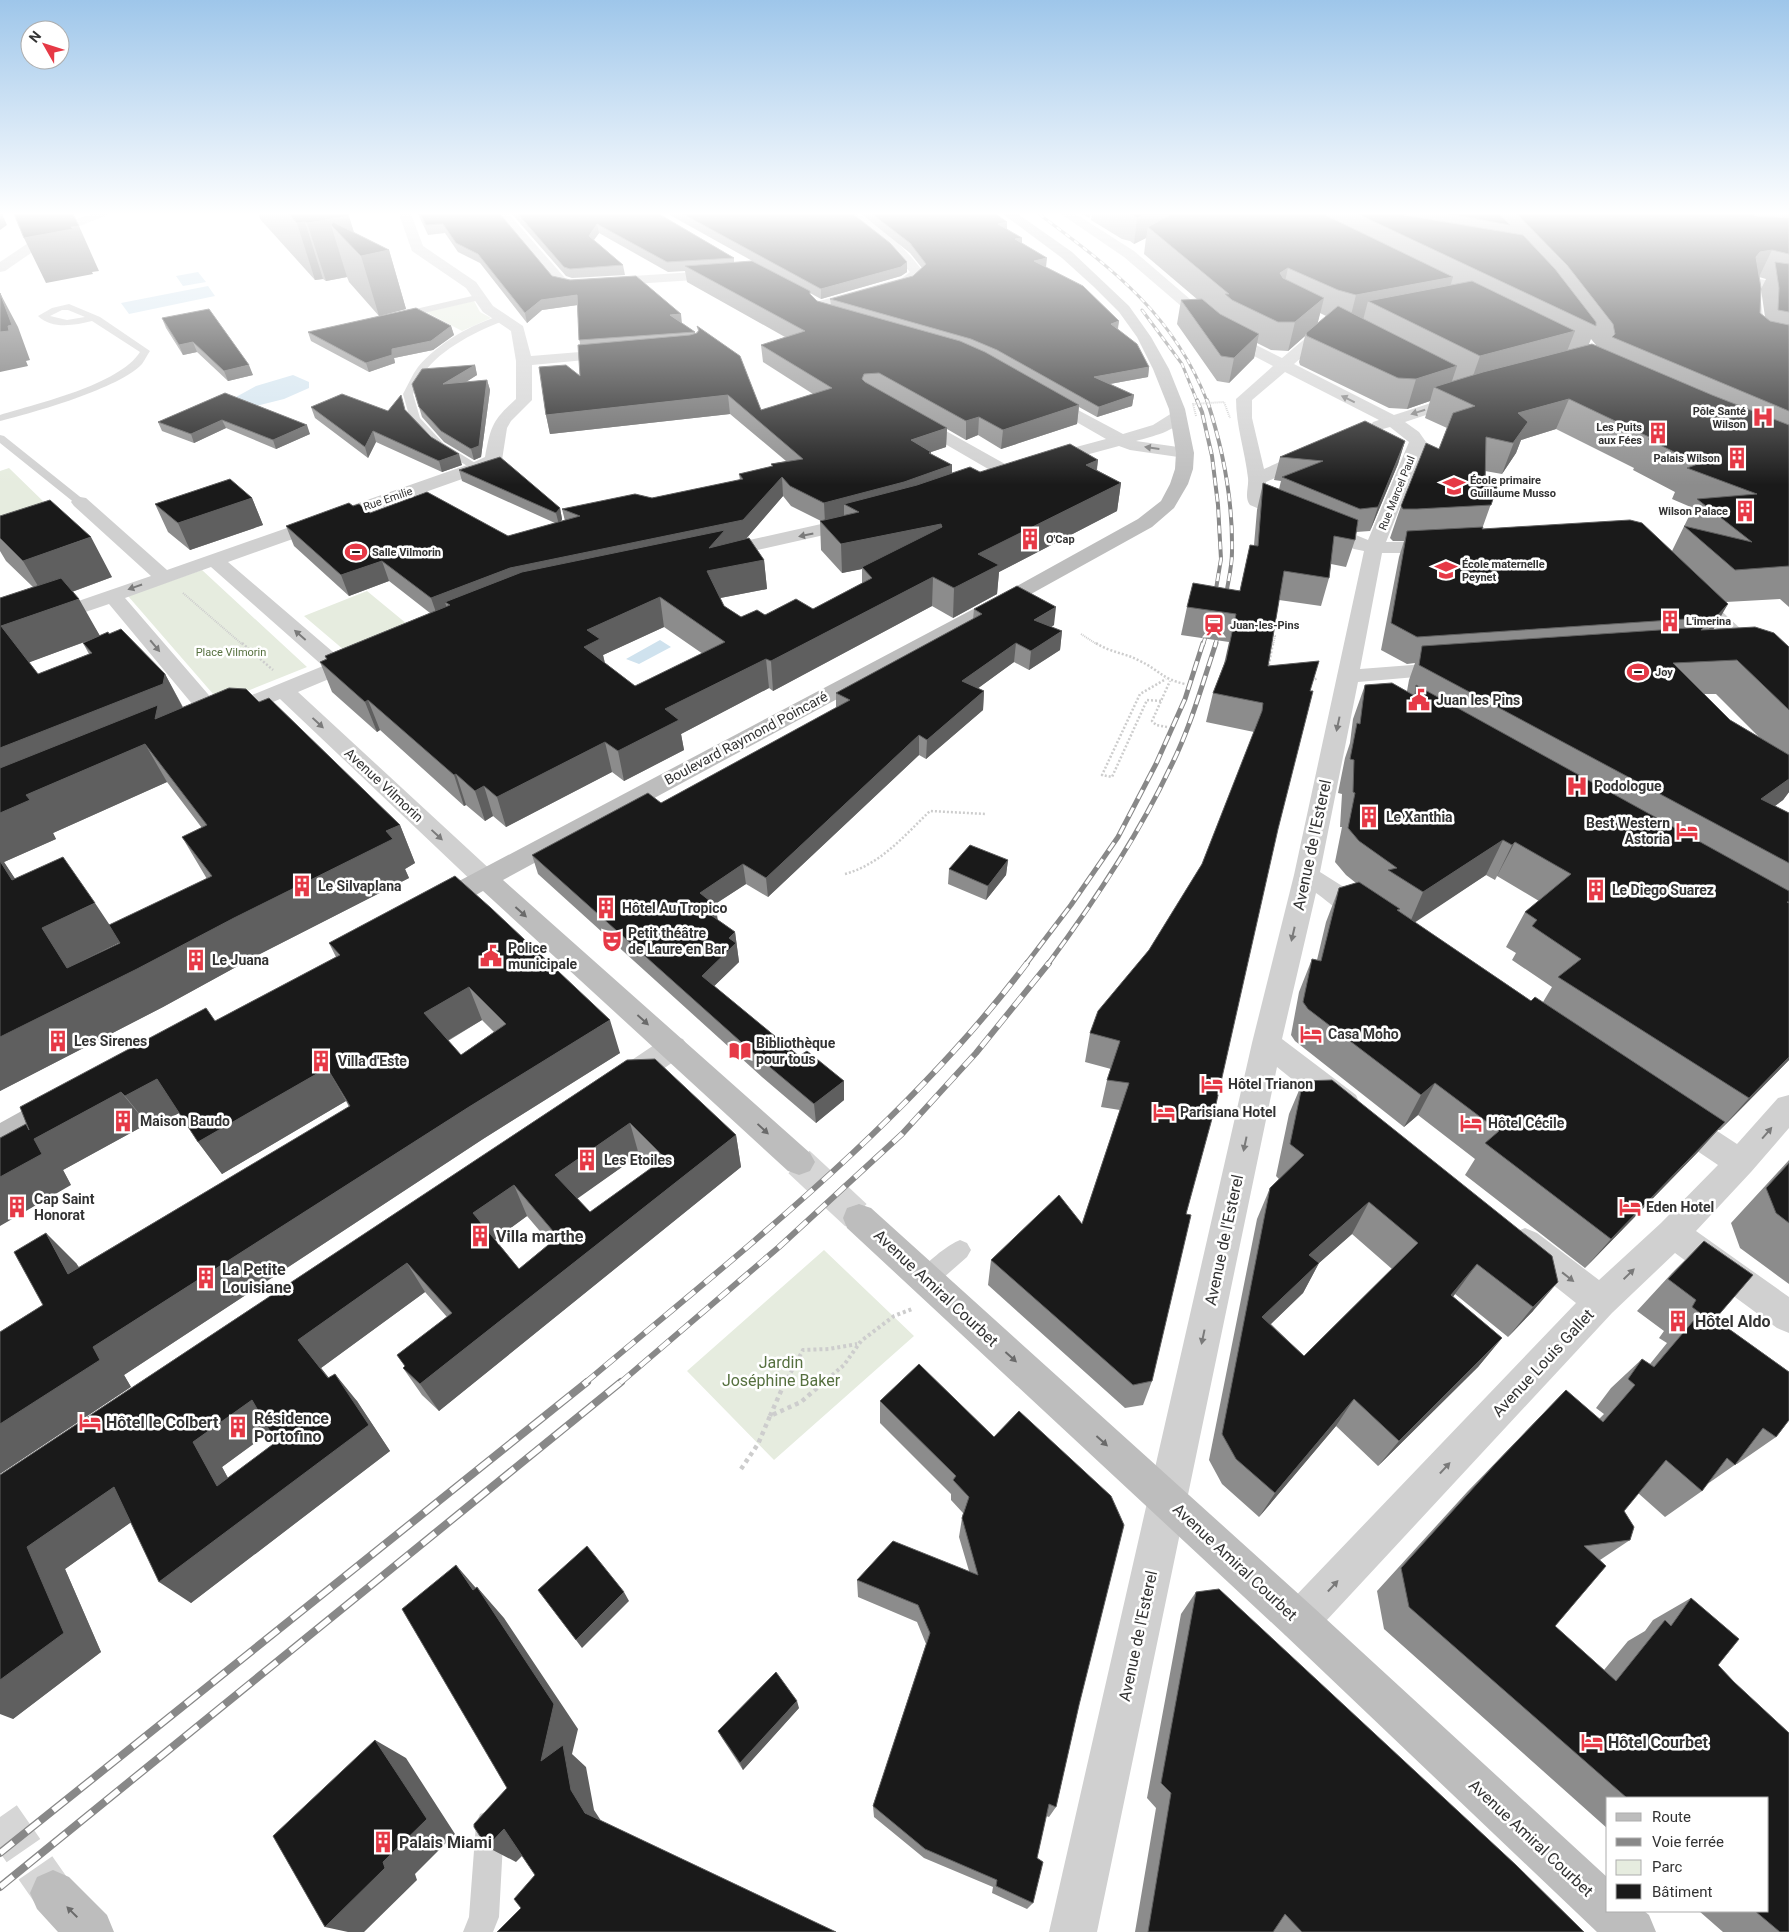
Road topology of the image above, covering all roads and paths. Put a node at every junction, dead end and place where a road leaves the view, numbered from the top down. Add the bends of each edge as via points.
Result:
1 (450, 304) edge
2 (485, 304) edge
3 (816, 304) edge
4 (1119, 304) edge
5 (1191, 304) edge
6 (1755, 304) edge
7 (1315, 317) edge
8 (92, 318) dead end
9 (503, 318) junction
10 (386, 319) edge
11 (856, 324) edge
12 (1330, 324) junction
13 (1348, 331) edge
14 (1789, 349) edge
15 (634, 352) edge
16 (524, 361) junction
17 (1282, 366) junction
18 (1030, 388) edge
19 (1448, 388) edge
20 (905, 414) edge
21 (1178, 416) junction
22 (1196, 416) dead end
23 (1, 417) edge
24 (1230, 418) dead end
25 (1392, 420) junction
26 (1364, 431) edge
27 (0, 438) edge
28 (1120, 439) junction
29 (1322, 450) edge
30 (17, 452) junction
31 (1185, 453) junction
32 (0, 456) edge
33 (476, 468) junction
34 (1008, 473) junction
35 (1257, 479) junction
36 (981, 482) edge
37 (80, 502) joint
38 (871, 518) edge
39 (1454, 546) edge
40 (1374, 548) junction
41 (702, 556) edge
42 (214, 560) junction
43 (164, 578) junction
44 (1679, 581) edge
45 (181, 591) dead end
46 (112, 595) junction
47 (1081, 634) dead end
48 (0, 635) edge
49 (1271, 635) edge
50 (1773, 646) edge
51 (1748, 648) junction
52 (1720, 650) edge
53 (376, 652) edge
54 (337, 667) junction
55 (1474, 667) edge
56 (1267, 674) edge
57 (1332, 677) junction
58 (1168, 680) junction
59 (281, 682) junction
60 (1309, 682) edge
61 (1185, 684) dead end
62 (1789, 686) edge
63 (1384, 697) edge
64 (1161, 701) junction
65 (216, 718) junction
66 (1167, 727) dead end
67 (192, 728) edge
68 (986, 814) dead end
69 (845, 874) dead end
70 (1307, 875) junction
71 (485, 879) junction
72 (414, 917) edge
73 (1386, 927) edge
74 (1267, 1043) junction
75 (673, 1047) junction
76 (603, 1095) edge
77 (77, 1096) edge
78 (1656, 1107) edge
79 (1789, 1107) edge
80 (1369, 1122) edge
81 (0, 1138) edge
82 (799, 1162) tunnel mouth
83 (1740, 1163) junction
84 (860, 1218) tunnel mouth
85 (1501, 1225) edge
86 (1673, 1233) junction
87 (960, 1250) dead end
88 (920, 1294) junction
89 (1600, 1302) junction
90 (1789, 1317) edge
91 (858, 1344) junction
92 (770, 1416) junction
93 (741, 1469) dead end
94 (1168, 1500) junction
95 (1299, 1621) junction
96 (490, 1817) edge
97 (53, 1893) tunnel mouth
98 (1606, 1908) edge
99 (1610, 1912) edge
100 (90, 1932) edge
101 (478, 1932) edge
102 (1072, 1932) edge
103 (1632, 1932) edge

1 - 10 lane
2 - 9 street
3 - 11 street via 823,313
4 - 21 main road, Boulevard Raymond Poincaré via 1144,337 1161,370
5 - 17 street via 1221,333
6 - 14 street via 1755,342
7 - 12 street
8 - 23 lane via 134,342 145,351 143,358 120,377
9 - 16 street via 518,329
9 - 33 lane via 448,346 422,370 408,394 415,420 439,445
12 - 13 street
12 - 17 street
15 - 16 street
16 - 33 street, Rue Emilie via 524,400 499,428 493,460
25 -> 17 street
17 - 35 street via 1244,399 1244,418
18 - 28 street
19 -> 25 street via 1470,396
20 - 34 street
21 - 28 street via 1159,429
21 - 31 main road, Boulevard Raymond Poincaré
22 - 24 path, bridge via 1193,404 1224,402
25 - 26 street
25 - 40 street, Rue Marcel Paul via 1418,442
27 - 30 lane
31 -> 28 street via 1130,445
28 - 34 street
29 - 35 street
30 - 32 lane
30 - 37 lane
31 - 71 main road, Boulevard Raymond Poincaré via 1179,484 1168,504 1145,523
33 - 42 street, Rue Emilie
34 - 36 street
35 - 40 street via 1256,501
37 - 43 street
38 -> 41 street
39 - 40 street
40 - 57 street, Avenue de l'Esterel
42 - 43 street
54 -> 42 street
43 -> 46 street
44 - 51 street
45 - 59 path
46 - 48 street
46 -> 65 street
47 - 58 path via 1108,651 1139,660
49 - 56 path via 1275,636
50 - 51 street
51 - 52 street
51 - 62 street
53 - 54 street
54 - 59 street
55 - 57 street
57 - 60 path
57 - 63 street
57 -> 70 street, Avenue de l'Esterel
58 - 61 path
58 - 64 path
58 - 64 path via 1140,694 1102,775 1112,777 1147,700
59 - 65 street
59 -> 71 street, Avenue Vilmorin
64 - 66 path via 1152,721
65 - 67 street
68 - 69 path via 930,811 882,856 858,872
70 - 73 street
70 -> 74 street, Avenue de l'Esterel
71 - 72 main road, Boulevard Raymond Poincaré
71 -> 75 main road
74 - 80 street
74 -> 94 street, Avenue de l'Esterel
75 - 76 street
75 -> 82 main road
77 - 81 main road
78 - 83 street
83 -> 79 street, Avenue Louis Gallet
83 - 86 street, Avenue Louis Gallet
84 - 88 main road, Avenue Amiral Courbet
85 -> 89 street
89 -> 86 street, Avenue Louis Gallet
86 - 90 street
87 - 88 lane
88 - 91 path
88 -> 94 main road, Avenue Amiral Courbet
95 -> 89 street, Avenue Louis Gallet
91 - 92 path via 844,1365 801,1402
91 - 92 path via 803,1350
92 - 93 path via 758,1444
94 - 95 main road, Avenue Amiral Courbet
94 - 102 street, Avenue de l'Esterel
95 - 98 main road, Avenue Amiral Courbet
96 - 101 lane via 484,1917
100 -> 97 main road
99 - 103 main road, Avenue Amiral Courbet

